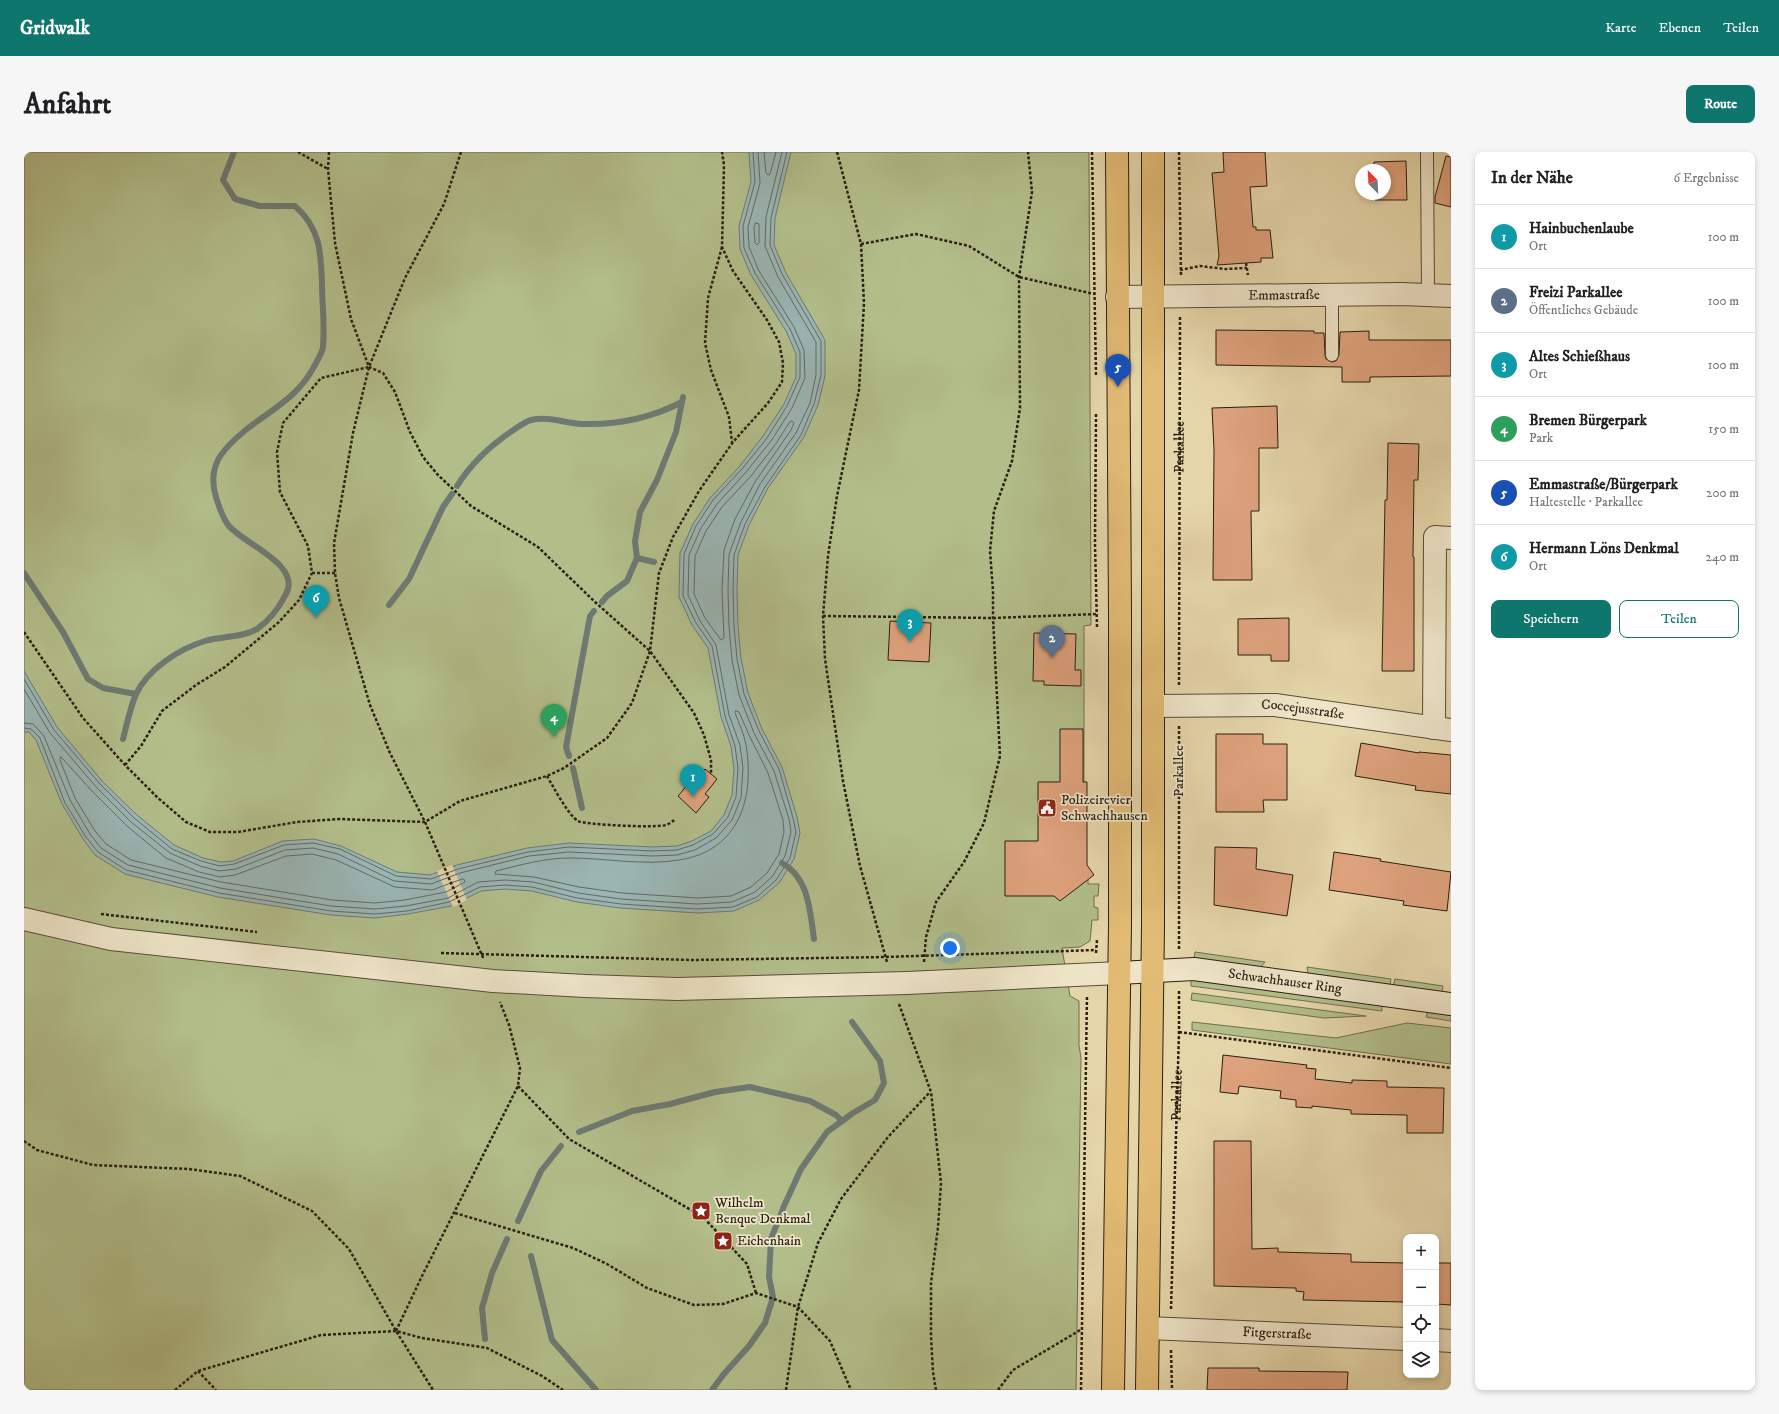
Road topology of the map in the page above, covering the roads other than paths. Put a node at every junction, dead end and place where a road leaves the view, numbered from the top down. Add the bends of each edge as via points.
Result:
1 (1117, 152) edge
2 (1153, 152) edge
3 (1427, 152) edge
4 (1332, 295) junction
5 (1428, 295) junction
6 (1451, 296) edge
7 (1117, 297) junction
8 (1154, 297) junction
9 (1332, 355) dead end
10 (1451, 538) edge
11 (1153, 706) junction
12 (1442, 729) edge
13 (24, 919) edge
14 (1152, 971) junction
15 (1119, 972) junction
16 (1451, 1004) edge
17 (1148, 1328) junction
18 (1403, 1339) edge
19 (1439, 1340) edge
20 (1451, 1341) edge
21 (1113, 1390) edge
22 (1147, 1390) edge

1 - 7 main road
2 - 8 main road, Parkallee
3 - 5 lane
4 - 5 street, Emmastraße
4 - 8 street, Emmastraße
4 - 9 lane
5 - 6 street, Emmastraße
7 - 8 street, Emmastraße
7 - 15 main road via 1120,614
8 - 11 main road, Parkallee
10 - 12 street via 1436,537
11 - 12 street, Coccejusstraße via 1275,705
11 - 14 main road, Parkallee
13 - 15 street, Schwachhauser Ring via 111,939 493,981 677,989 925,982
14 - 15 street, Schwachhauser Ring
14 - 16 street, Schwachhauser Ring via 1194,969
14 - 17 main road, Parkallee
15 - 21 main road
17 - 18 street, Fitgerstraße
17 - 22 main road, Parkallee
19 - 20 street

